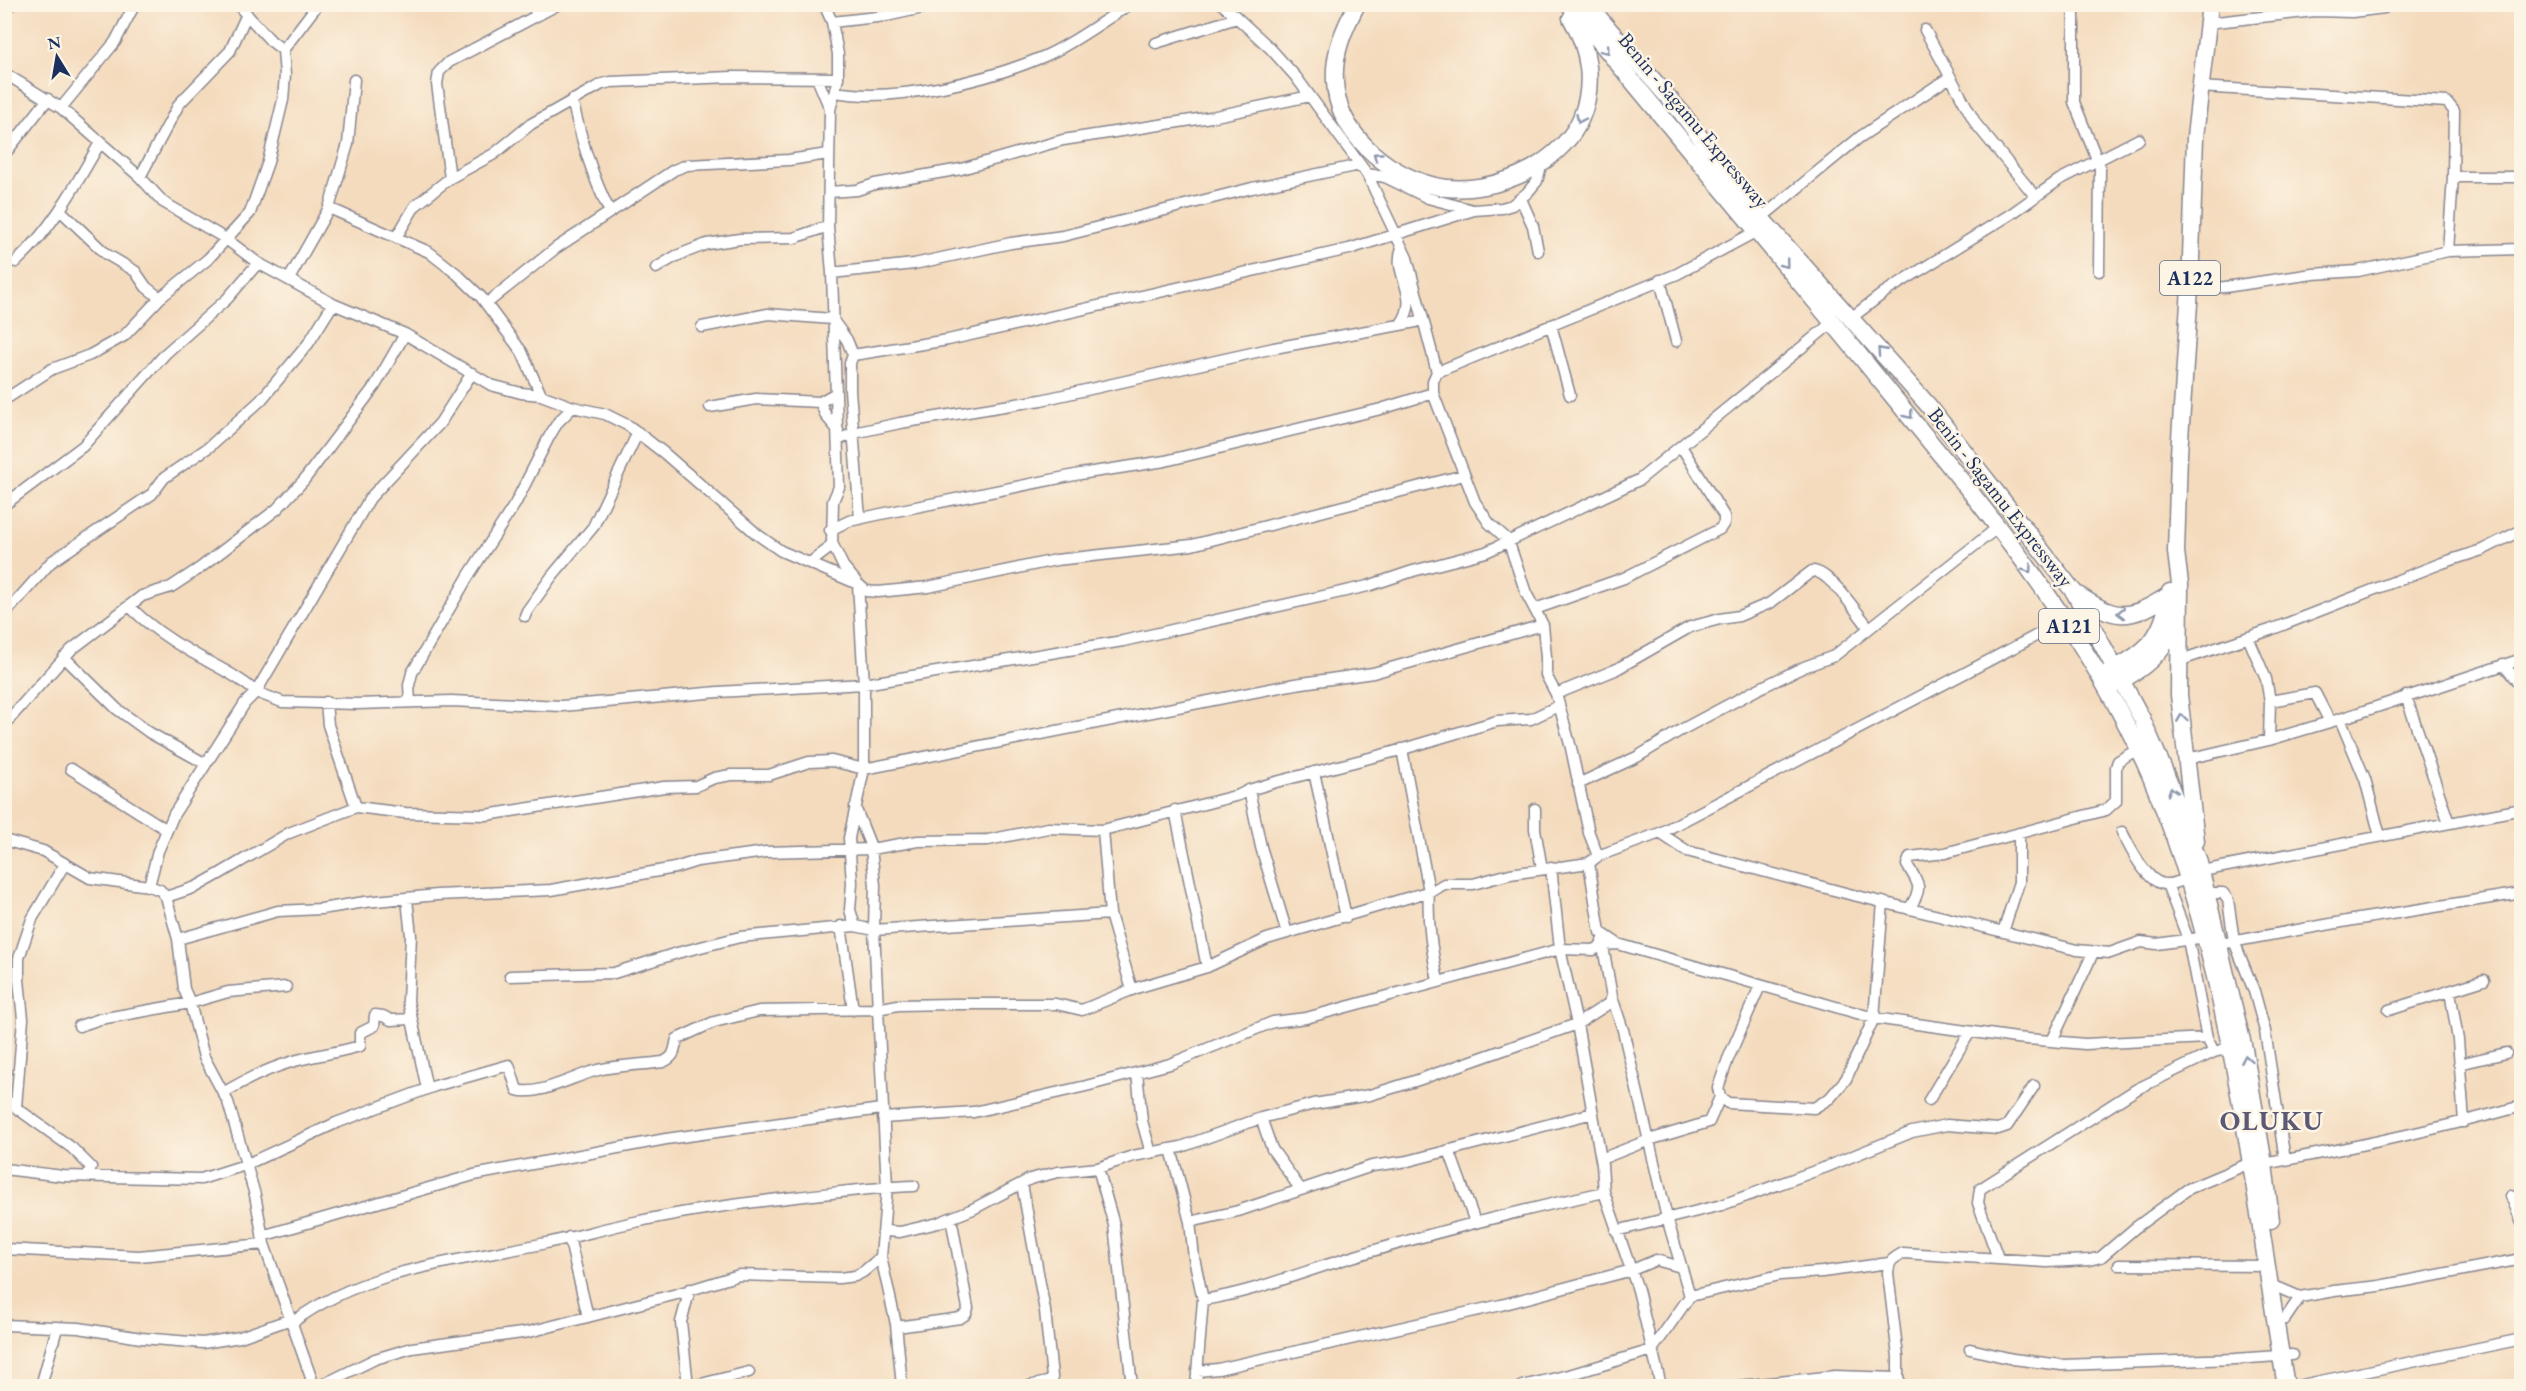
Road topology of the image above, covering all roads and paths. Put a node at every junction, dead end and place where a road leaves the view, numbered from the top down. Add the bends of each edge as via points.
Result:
1 (12, 4) edge
2 (135, 4) edge
3 (237, 4) edge
4 (318, 4) edge
5 (531, 4) edge
6 (559, 4) edge
7 (824, 4) edge
8 (941, 4) edge
9 (1131, 4) edge
10 (1222, 4) edge
11 (1357, 4) edge
12 (1563, 4) edge
13 (1569, 4) edge
14 (1587, 4) edge
15 (1593, 4) edge
16 (2074, 4) edge
17 (2210, 4) edge
18 (4, 8) edge
19 (2384, 8) dead end
20 (247, 15) junction
21 (538, 15) junction
22 (1237, 18) junction
23 (832, 22) junction
24 (2207, 23) junction
25 (1925, 30) dead end
26 (1614, 35) junction
27 (1156, 43) dead end
28 (283, 50) junction
29 (4, 73) edge
30 (1950, 77) junction
31 (817, 78) junction
32 (838, 78) junction
33 (354, 80) dead end
34 (2199, 87) junction
35 (836, 92) junction
36 (1310, 96) junction
37 (48, 99) junction
38 (572, 100) junction
39 (61, 108) junction
40 (830, 110) junction
41 (2139, 139) dead end
42 (101, 141) junction
43 (828, 154) junction
44 (4, 155) edge
45 (2098, 159) junction
46 (1542, 163) junction
47 (1360, 165) junction
48 (1367, 174) junction
49 (140, 177) junction
50 (2454, 177) junction
51 (2522, 177) edge
52 (450, 178) junction
53 (829, 192) junction
54 (2035, 196) junction
55 (1428, 198) junction
56 (1521, 199) junction
57 (329, 208) junction
58 (1474, 210) junction
59 (61, 211) junction
60 (610, 212) junction
61 (1451, 217) junction
62 (1759, 224) junction
63 (828, 226) junction
64 (1397, 235) junction
65 (397, 236) junction
66 (226, 239) junction
67 (1402, 248) junction
68 (2522, 249) edge
69 (2448, 250) junction
70 (1538, 251) dead end
71 (16, 262) dead end
72 (258, 262) junction
73 (656, 268) dead end
74 (2099, 271) dead end
75 (832, 273) junction
76 (289, 279) junction
77 (1660, 280) junction
78 (2190, 288) junction
79 (160, 298) junction
80 (333, 304) junction
81 (486, 304) junction
82 (1851, 318) junction
83 (832, 319) junction
84 (1423, 319) junction
85 (1833, 322) junction
86 (1400, 325) junction
87 (1551, 325) junction
88 (702, 327) dead end
89 (405, 333) junction
90 (1676, 341) dead end
91 (853, 356) junction
92 (1437, 372) junction
93 (472, 373) junction
94 (836, 393) junction
95 (1433, 393) junction
96 (541, 394) junction
97 (1570, 396) dead end
98 (5, 397) edge
99 (820, 402) junction
100 (573, 407) junction
101 (710, 407) dead end
102 (638, 432) junction
103 (855, 433) junction
104 (838, 435) junction
105 (1682, 446) junction
106 (1464, 475) junction
107 (4, 506) edge
108 (860, 519) junction
109 (1997, 528) junction
110 (830, 530) junction
111 (2522, 530) edge
112 (1508, 540) junction
113 (832, 543) junction
114 (2176, 552) junction
115 (811, 562) junction
116 (858, 584) junction
117 (2074, 592) junction
118 (2169, 595) junction
119 (129, 606) junction
120 (1534, 609) junction
121 (2178, 614) junction
122 (4, 615) edge
123 (525, 616) dead end
124 (2065, 618) junction
125 (1543, 625) junction
126 (1869, 628) junction
127 (2248, 637) junction
128 (64, 657) junction
129 (2522, 659) edge
130 (2178, 661) junction
131 (2503, 664) junction
132 (2112, 678) junction
133 (864, 684) junction
134 (2522, 687) edge
135 (256, 693) junction
136 (1556, 694) junction
137 (2406, 696) junction
138 (2270, 701) junction
139 (326, 702) junction
140 (410, 702) junction
141 (1558, 706) junction
142 (2335, 721) junction
143 (4, 725) edge
144 (2269, 740) junction
145 (1402, 749) junction
146 (2138, 749) junction
147 (2187, 759) junction
148 (206, 764) junction
149 (71, 769) dead end
150 (864, 769) junction
151 (1314, 772) junction
152 (1578, 784) junction
153 (1249, 790) junction
154 (356, 807) junction
155 (855, 807) junction
156 (1534, 809) dead end
157 (2522, 809) edge
158 (1175, 810) junction
159 (861, 819) junction
160 (2449, 823) junction
161 (167, 830) junction
162 (1102, 830) junction
163 (2122, 832) dead end
164 (1660, 833) junction
165 (2019, 833) junction
166 (2380, 836) junction
167 (849, 838) junction
168 (4, 840) edge
169 (871, 848) junction
170 (850, 850) junction
171 (1594, 860) junction
172 (64, 865) junction
173 (1546, 868) junction
174 (2196, 870) junction
175 (2167, 884) junction
176 (149, 886) junction
177 (1429, 891) junction
178 (2522, 893) edge
179 (166, 897) junction
180 (407, 899) junction
181 (1883, 902) junction
182 (1909, 909) junction
183 (1110, 914) junction
184 (1346, 917) junction
185 (841, 926) junction
186 (855, 926) junction
187 (874, 930) junction
188 (1600, 932) junction
189 (2003, 932) junction
190 (1287, 933) junction
191 (178, 939) junction
192 (2188, 939) junction
193 (2220, 941) junction
194 (1618, 944) junction
195 (1603, 945) junction
196 (1560, 949) junction
197 (2093, 953) junction
198 (1207, 967) junction
199 (510, 976) dead end
200 (2484, 980) dead end
201 (1438, 981) junction
202 (1760, 986) junction
203 (286, 987) dead end
204 (1132, 990) junction
205 (2450, 991) junction
206 (1612, 997) junction
207 (190, 1003) junction
208 (853, 1010) junction
209 (877, 1010) junction
210 (2389, 1010) dead end
211 (1874, 1017) junction
212 (411, 1019) junction
213 (1577, 1023) junction
214 (79, 1026) dead end
215 (1970, 1032) junction
216 (2207, 1038) junction
217 (2052, 1041) junction
218 (2222, 1050) junction
219 (2506, 1053) dead end
220 (2459, 1064) junction
221 (1137, 1073) junction
222 (2034, 1086) dead end
223 (427, 1089) junction
224 (223, 1093) junction
225 (1720, 1097) junction
226 (4, 1099) edge
227 (1929, 1100) dead end
228 (2522, 1106) edge
229 (16, 1107) junction
230 (882, 1113) junction
231 (1593, 1113) junction
232 (1260, 1118) junction
233 (2464, 1122) junction
234 (1649, 1140) junction
235 (1170, 1149) junction
236 (1449, 1150) junction
237 (1150, 1153) junction
238 (1601, 1159) junction
239 (2285, 1160) junction
240 (2257, 1164) junction
241 (245, 1166) junction
242 (1098, 1168) junction
243 (4, 1169) edge
244 (88, 1175) junction
245 (1022, 1184) junction
246 (914, 1186) dead end
247 (887, 1187) junction
248 (1301, 1190) junction
249 (1604, 1192) junction
250 (2511, 1196) dead end
251 (951, 1218) junction
252 (1667, 1218) junction
253 (1190, 1222) junction
254 (1475, 1222) junction
255 (2522, 1223) edge
256 (885, 1231) junction
257 (1616, 1231) junction
258 (569, 1237) junction
259 (263, 1240) junction
260 (4, 1249) edge
261 (880, 1257) junction
262 (1998, 1258) junction
263 (2522, 1260) edge
264 (1889, 1263) junction
265 (2119, 1265) dead end
266 (2267, 1266) junction
267 (1681, 1267) junction
268 (1632, 1270) junction
269 (2279, 1288) junction
270 (690, 1289) junction
271 (1690, 1296) junction
272 (2300, 1297) junction
273 (1203, 1300) junction
274 (588, 1317) junction
275 (2285, 1319) junction
276 (292, 1321) junction
277 (4, 1325) edge
278 (897, 1327) junction
279 (57, 1328) junction
280 (2522, 1339) edge
281 (1970, 1349) dead end
282 (1652, 1350) junction
283 (2286, 1355) junction
284 (1197, 1371) junction
285 (749, 1372) dead end
286 (1571, 1381) edge
287 (1900, 1382) edge
288 (1053, 1384) edge
289 (41, 1386) edge
290 (314, 1386) edge
291 (320, 1386) edge
292 (688, 1386) edge
293 (693, 1386) edge
294 (902, 1386) edge
295 (1029, 1386) edge
296 (1132, 1386) edge
297 (1196, 1386) edge
298 (1522, 1386) edge
299 (1661, 1386) edge
300 (1738, 1386) edge
301 (2286, 1386) edge
302 (2297, 1386) edge

1 - 18 street
2 - 39 street via 115,42
3 - 20 street
4 - 28 street
5 - 21 street
6 - 21 street
7 - 23 street
8 - 23 street
9 - 35 street via 1046,56 996,73 934,89 879,96
10 - 22 street
46 -> 11 highway via 1494,184 1432,185 1406,175 1363,145 1344,119 1335,82 1342,31
12 -> 46 highway via 1588,58 1589,90 1578,125
13 -> 62 highway, Benin - Sagamu Expressway / A121
14 - 26 highway, A121
15 - 26 highway
16 - 45 street via 2074,102
17 - 24 highway, A122
19 - 24 street
20 - 28 street
20 - 49 street via 230,51 179,104
21 - 52 street via 449,62 439,72 437,84
22 - 27 street
22 - 36 street via 1270,48
23 - 32 street
24 - 34 highway, A122
25 - 30 street
26 - 62 highway, A121 via 1694,128
28 - 66 street via 283,100 268,162 250,213
29 - 37 street
30 - 54 street via 1988,142
30 - 62 street via 1860,137
31 - 32 street
31 - 38 street via 611,82
31 - 40 street
32 - 35 street
33 - 57 street via 348,144
34 - 50 street via 2447,102 2454,111
34 - 78 highway, A122
35 - 40 street
36 - 47 street
36 - 53 street via 1200,119 1063,140 961,170
37 - 39 street
37 - 44 street
38 - 52 street via 523,129 494,154
38 - 60 street via 590,168
39 - 42 street
40 - 43 street
41 - 45 street
42 - 49 street
42 - 59 street
43 - 53 street
43 - 60 street via 687,165
45 - 54 street
45 - 74 street
46 - 56 street via 1537,181
47 - 48 street
47 - 75 street via 1063,236 914,264
48 - 55 street via 1385,177
48 - 64 street
49 - 66 street via 163,202
50 - 51 street
50 - 69 street
52 - 65 street via 415,206
53 - 63 street
54 - 82 street
55 - 58 street
55 - 61 street
56 - 58 street via 1503,208
56 - 70 street via 1533,226
57 - 65 street
57 - 76 street
58 - 61 street
59 - 71 street
59 - 79 street via 106,254 135,271
60 - 81 street via 556,248
61 - 64 street
62 - 77 street via 1707,259
62 - 82 highway, A121
62 -> 85 highway, Benin - Sagamu Expressway / A121
63 - 73 street via 794,238 706,244
63 - 75 street
64 - 67 street
64 - 91 street via 948,340
65 - 81 street via 444,262
66 - 72 street
66 - 79 street
67 - 84 street
67 - 86 street via 1399,263 1409,299 1408,314
68 - 69 street
69 - 78 street via 2358,271
72 - 76 street
72 - 107 street via 227,299 166,353 83,446
75 - 83 street
76 - 80 street
77 - 87 street
77 - 90 street
78 - 114 highway, A122
79 - 98 street via 124,336 90,356 52,369
80 - 89 street
80 - 122 street via 308,344 261,400 209,447 164,478 152,494 51,562
81 - 96 street via 527,362
117 -> 82 highway, A121 via 1940,420
83 - 88 street via 768,314
83 - 91 street via 848,340
83 - 94 street
84 - 86 street
84 - 92 street
85 - 105 street
85 -> 109 highway, Benin - Sagamu Expressway / A121
86 - 103 street via 1274,348 1041,400
87 - 92 street
87 - 97 street
89 - 93 street
89 - 119 street via 375,386 304,480 277,509 200,568 171,587 142,596
91 - 103 street via 850,390
92 - 95 street
93 - 96 street via 491,385
93 - 135 street via 440,423 370,498
94 - 99 street
94 - 104 street
95 - 106 street
95 - 108 street via 1166,461 1080,474
96 - 100 street
99 - 101 street via 756,399
99 - 104 street
100 - 102 street via 605,414
100 - 140 street via 558,422 515,504 412,673
102 - 115 street via 758,535
102 - 123 street via 593,527
103 - 104 street
103 - 108 street
104 - 110 street via 839,487 833,501
105 - 112 street via 1639,480
105 - 120 street via 1724,516 1720,529 1624,578
106 - 112 street via 1489,523
106 - 116 street via 1192,544 1056,560 928,587 878,592 866,591
108 - 110 street
109 -> 124 highway, Benin - Sagamu Expressway / A121
109 - 126 street
110 - 113 street
111 - 127 street via 2482,550
112 - 120 street
112 - 133 street via 1486,552 1368,586 1209,623
113 - 115 street
113 - 116 street via 843,567
114 - 118 highway, A122
114 - 121 highway, A122
115 - 116 street
116 - 133 street
118 -> 117 highway via 2138,611 2120,615 2107,613
117 - 132 highway, A121
118 - 132 highway, A122 via 2168,612 2158,634
119 - 128 street
119 - 135 street via 149,625 245,682
120 - 125 street
121 - 130 highway
121 - 132 highway, A122 via 2153,660
124 - 132 highway, Benin - Sagamu Expressway / A121
124 - 164 street
125 - 136 street via 1546,675
125 - 150 street via 1373,673 1295,684
126 - 136 street via 1831,581 1812,571 1770,603 1739,616 1690,627 1615,670
126 - 152 street via 1834,656 1758,689 1637,757
127 - 130 street
127 - 138 street via 2266,678
128 - 143 street
128 - 148 street via 117,709 150,733
129 - 131 street
147 -> 130 highway
131 - 134 street
131 - 137 street
132 - 146 highway, Benin - Sagamu Expressway / A121
174 -> 132 highway, A121 via 2166,776
133 - 140 street via 562,706
133 - 150 street
135 - 139 street via 282,702
135 - 148 street via 245,703
136 - 141 street
137 - 142 street
137 - 160 street
138 - 142 street via 2315,693
138 - 144 street
139 - 140 street
139 - 154 street via 328,725
141 - 145 street via 1531,718 1497,721
141 - 152 street
142 - 144 street
142 - 166 street via 2365,778
144 - 147 street
145 - 151 street
145 - 177 street
146 - 165 street via 2118,761 2116,801 2112,806
146 - 174 highway, Benin - Sagamu Expressway / A121
147 - 174 highway
148 - 161 street
149 - 161 street
150 - 154 street via 832,761 809,762 769,775 730,775 696,786 630,792 486,815
150 - 155 street
151 - 153 street
151 - 184 street
152 - 171 street
153 - 158 street
153 - 190 street via 1261,847
154 - 179 street via 289,833 196,887
155 - 159 street
155 - 167 street
156 - 173 street via 1534,828
157 - 160 street
158 - 162 street
158 - 198 street
159 - 167 street
159 - 169 street
160 - 166 street
161 - 176 street
162 - 169 street via 1048,828 988,840 918,841
162 - 183 street
163 - 175 street via 2151,877
164 - 171 street
164 - 181 street via 1687,851
165 - 182 street via 1945,853 1910,857 1907,865 1919,890
165 - 189 street via 2019,882
166 - 174 street
167 - 170 street
168 - 172 street via 43,851
169 - 170 street
169 - 187 street
170 - 180 street via 766,852 697,861 551,890
170 - 186 street via 850,910
171 - 173 street
171 - 188 street
172 - 176 street via 90,878
172 - 229 street via 32,919 20,958 23,1019
173 - 177 street via 1473,884 1444,884
173 - 196 street
174 - 175 street
174 - 193 highway, Benin - Sagamu Expressway / A121
174 - 193 highway, A121 via 2208,893
175 - 192 street
176 - 179 street
177 - 184 street
177 - 201 street via 1427,914
178 - 193 street
179 - 191 street
180 - 191 street via 278,911
180 - 212 street
181 - 182 street
181 - 211 street
182 - 189 street
183 - 187 street
183 - 204 street
184 - 190 street
185 - 186 street
185 - 199 street via 740,937 614,973
185 - 208 street
186 - 187 street
187 - 209 street
188 - 194 street
188 - 195 street
189 - 197 street
190 - 198 street
191 - 207 street via 184,989
192 - 193 street
192 - 197 street via 2157,944 2141,942 2110,953
192 - 216 street
193 - 218 highway, Benin - Sagamu Expressway / A121
193 - 239 street via 2254,992 2265,1031
240 -> 193 highway, A121 via 2244,1049
194 - 195 street
194 - 202 street
195 - 196 street via 1594,950
195 - 206 street
196 - 201 street
196 - 213 street
197 - 217 street
198 - 204 street
200 - 205 street
201 - 221 street via 1306,1018 1274,1022 1170,1064
202 - 211 street
202 - 225 street via 1728,1059 1718,1088
203 - 207 street via 228,992
204 - 209 street via 1082,1010 1056,1004 898,1005
205 - 210 street
205 - 220 street
206 - 213 street via 1608,1004
206 - 234 street
207 - 214 street
207 - 224 street via 204,1057
208 - 209 street
208 - 223 street via 759,1011 682,1036 677,1040 675,1054 663,1062 600,1070 526,1091 517,1090 509,1065
209 - 230 street
211 - 215 street
211 - 225 street via 1846,1079 1830,1098 1814,1108 1728,1103
212 - 223 street
212 - 224 street via 391,1020 375,1015 375,1026 360,1033 360,1046 293,1061 256,1074
213 - 231 street
213 - 232 street via 1370,1095
215 - 217 street
215 - 227 street
216 - 217 street via 2085,1044
216 - 218 street
218 - 240 highway, Benin - Sagamu Expressway / A121 via 2238,1084
218 - 262 street via 2137,1089 1980,1189 1978,1203
219 - 220 street
220 - 233 street
221 - 230 street via 974,1112
221 - 237 street
222 - 252 street via 2007,1126 1998,1129 1947,1125 1912,1132 1722,1205
223 - 241 street via 336,1123
224 - 241 street
225 - 234 street via 1709,1122
226 - 229 street
228 - 233 street
229 - 244 street via 72,1148 91,1167
230 - 247 street
230 - 259 street via 666,1139 474,1175
231 - 236 street
231 - 238 street
232 - 235 street
232 - 248 street via 1272,1149
233 - 239 street
234 - 238 street
234 - 252 street
235 - 237 street
235 - 253 street
236 - 248 street via 1372,1166
236 - 254 street
237 - 242 street
238 - 249 street
239 - 240 street
240 - 262 street via 2188,1189 2101,1257 2047,1262
240 - 266 highway, Benin - Sagamu Expressway / A121
240 - 269 highway, A121
241 - 244 street via 193,1180
241 - 259 street
242 - 245 street via 1058,1172
242 - 296 street via 1114,1225
243 - 244 street
245 - 251 street
245 - 288 street via 1045,1311
246 - 247 street
247 - 256 street
247 - 258 street via 747,1203
248 - 253 street
249 - 254 street
249 - 257 street
250 - 255 street
251 - 256 street via 900,1232
251 - 278 street via 966,1314
252 - 257 street
252 - 267 street
253 - 273 street
254 - 273 street via 1254,1289
256 - 261 street
257 - 268 street
258 - 274 street
258 - 276 street via 426,1266 350,1288
259 - 260 street via 139,1256
259 - 276 street
261 - 270 street via 855,1276 739,1275
261 - 278 street
262 - 264 street via 1903,1253
263 - 272 street
264 - 271 street via 1780,1275
264 - 287 street
265 - 266 street
266 - 283 highway, Benin - Sagamu Expressway / A121
267 - 268 street via 1656,1260
267 - 271 street
268 - 282 street
268 - 284 street via 1349,1341 1218,1370
269 - 272 street
269 - 275 highway, A121
270 - 274 street
270 - 292 street via 681,1322
271 - 282 street
272 - 275 street
273 - 284 street
274 - 291 street via 529,1332 412,1348 375,1359
275 - 283 highway, A121
276 - 279 street via 240,1337 203,1343
276 - 290 street
277 - 279 street
278 - 294 street
279 - 289 street
280 - 302 street
281 - 283 street via 2062,1365
282 - 286 street
282 - 299 street
283 - 301 highway, Benin - Sagamu Expressway / A121
283 - 302 highway, A121
284 - 297 street
285 - 293 street
286 - 298 street
287 - 300 street via 1835,1376
288 - 295 street

